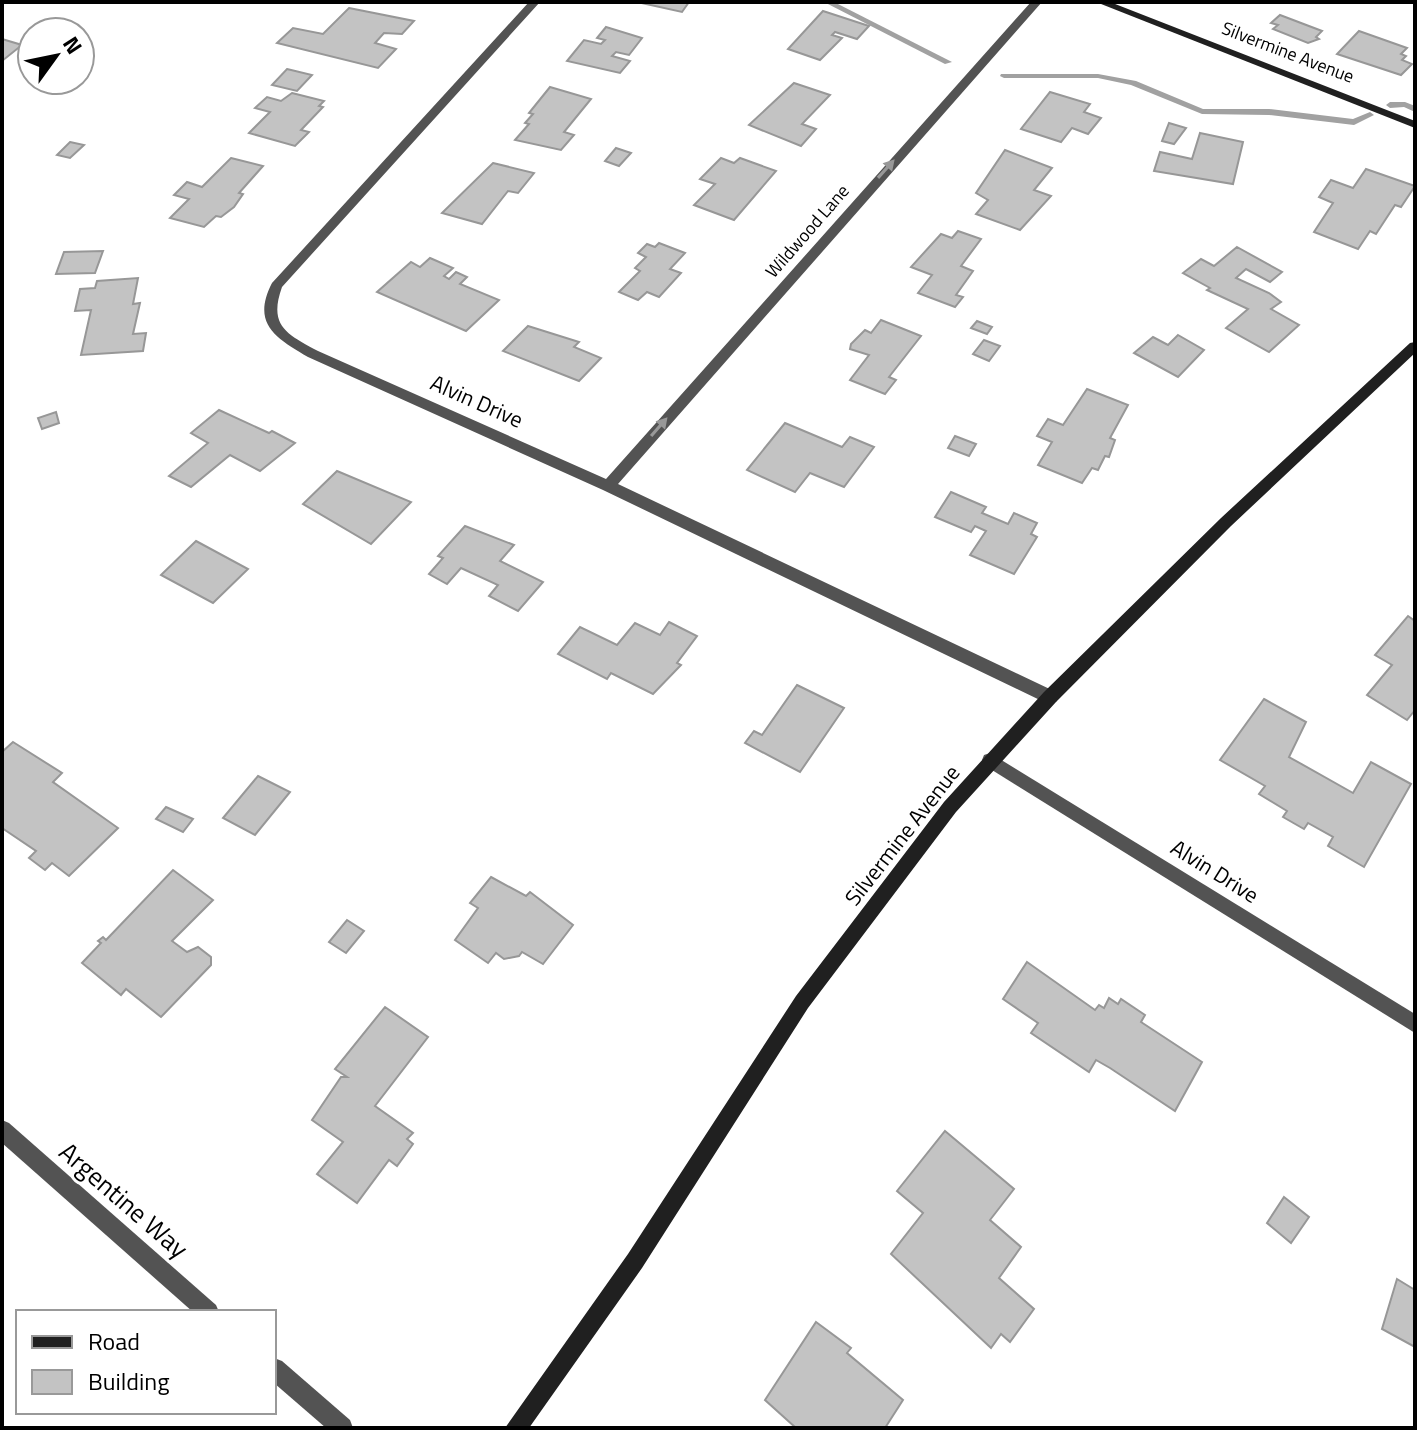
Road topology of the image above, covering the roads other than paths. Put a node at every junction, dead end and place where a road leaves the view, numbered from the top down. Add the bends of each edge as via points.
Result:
1 (535, 2) edge
2 (1037, 2) edge
3 (1101, 2) edge
4 (1415, 125) edge
5 (1415, 346) edge
6 (608, 486) junction
7 (1050, 697) junction
8 (990, 760) junction
9 (1415, 1024) edge
10 (2, 1130) edge
11 (207, 1310) edge
12 (276, 1371) edge
13 (342, 1428) edge
14 (516, 1428) edge

1 - 6 street, Alvin Drive via 292,266 276,286 268,314 273,327 313,354
6 -> 2 street, Wildwood Lane
3 - 4 street, Silvermine Avenue
5 - 7 street, Silvermine Avenue via 1270,479
6 - 7 street, Alvin Drive
7 - 8 street, Silvermine Avenue
8 - 9 street, Alvin Drive
8 - 14 street, Silvermine Avenue via 802,1002 643,1249
10 - 11 street, Argentine Way
12 - 13 street

